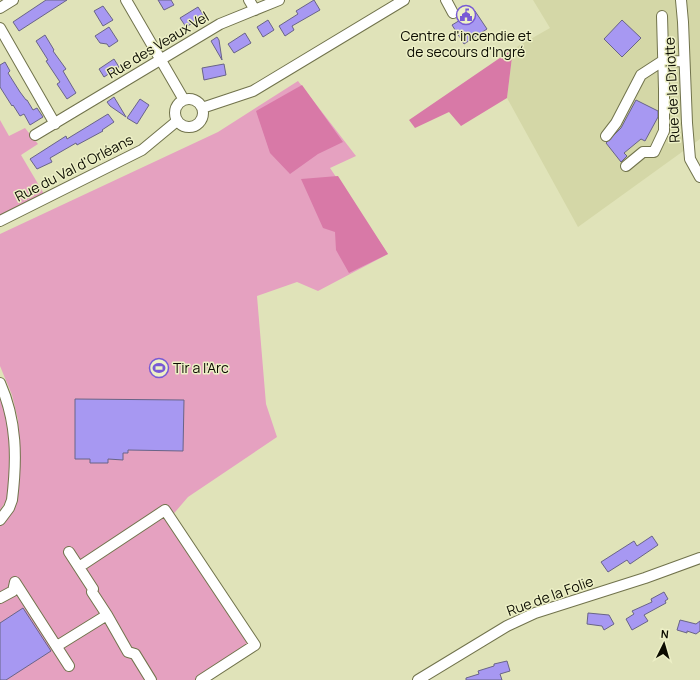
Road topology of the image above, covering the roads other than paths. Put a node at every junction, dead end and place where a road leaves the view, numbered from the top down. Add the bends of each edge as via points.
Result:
1 (13, 0) edge
2 (126, 0) edge
3 (249, 0) edge
4 (279, 0) edge
5 (404, 0) edge
6 (446, 0) edge
7 (681, 0) edge
8 (0, 8) edge
9 (255, 10) junction
10 (453, 14) dead end
11 (662, 16) dead end
12 (0, 28) edge
13 (160, 61) junction
14 (684, 61) junction
15 (663, 62) junction
16 (184, 100) junction
17 (202, 108) junction
18 (177, 121) junction
19 (55, 124) junction
20 (35, 135) dead end
21 (606, 136) dead end
22 (626, 166) dead end
23 (700, 177) edge
24 (0, 221) edge
25 (0, 383) edge
26 (0, 520) edge
27 (69, 552) dead end
28 (700, 558) edge
29 (79, 567) junction
30 (0, 598) edge
31 (107, 615) junction
32 (57, 646) junction
33 (69, 666) dead end
34 (151, 680) edge
35 (202, 680) edge
36 (418, 680) edge

1 - 8 street
2 - 13 street
3 - 9 street
4 - 9 street, Rue des Veaux Vel
5 - 17 street via 253,91
6 - 10 street
7 - 14 street, Rue de la Driotte
9 - 13 street, Rue des Veaux Vel via 220,24
11 - 15 street
12 - 19 street
13 - 16 street
13 - 19 street, Rue des Veaux Vel
14 - 15 street
14 - 23 street, Rue de la Driotte via 690,159
15 - 21 street via 641,75 616,123
15 - 22 street via 664,132 654,152 643,152
16 - 17 street via 195,101
16 - 18 street via 175,111
17 - 18 street via 202,117 197,124 189,127
18 - 24 street, Rue du Val d'Orléans via 142,150
19 - 20 street, Rue des Veaux Vel
25 - 26 street via 10,411 15,444 12,500
27 - 29 street
28 - 36 street, Rue de la Folie via 535,613 507,626
29 - 31 street
29 - 35 street via 165,510 255,645
30 - 32 street via 13,591 15,582
31 - 32 street
31 - 34 street via 128,652 135,654
32 - 33 street

